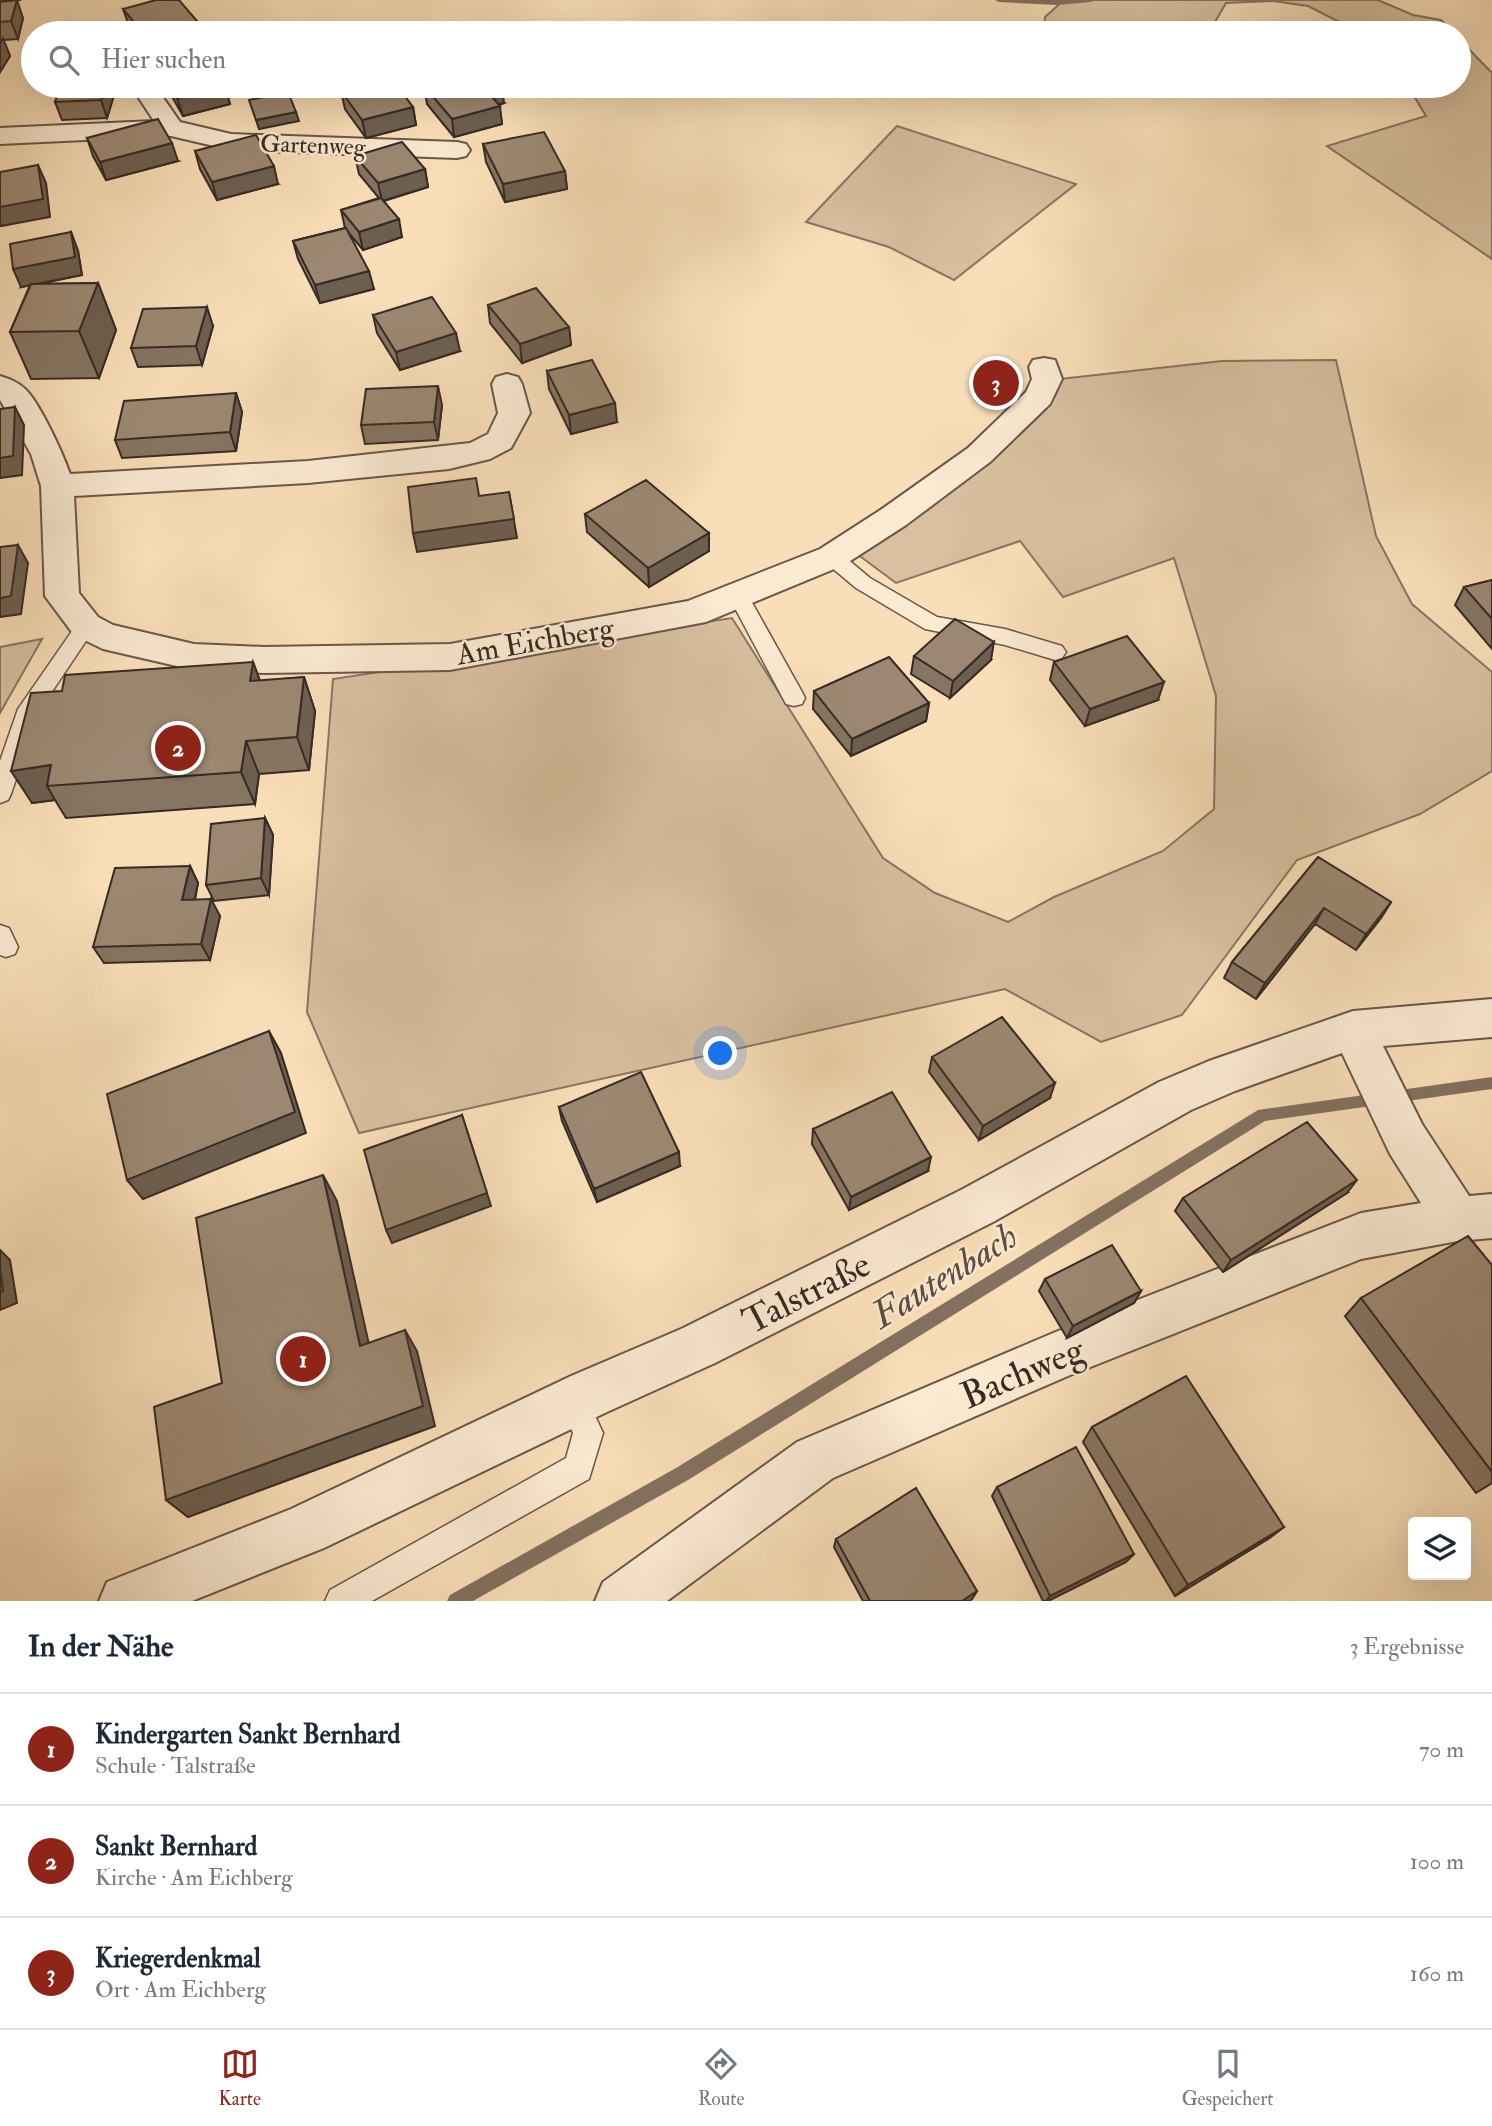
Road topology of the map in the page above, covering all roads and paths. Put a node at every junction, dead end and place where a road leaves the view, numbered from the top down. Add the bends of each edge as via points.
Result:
1 (151, 98) edge
2 (171, 128) junction
3 (0, 136) edge
4 (457, 150) dead end
5 (1044, 367) dead end
6 (507, 384) dead end
7 (0, 386) edge
8 (57, 486) junction
9 (832, 557) junction
10 (738, 596) junction
11 (86, 626) junction
12 (1055, 652) dead end
13 (794, 698) dead end
14 (0, 794) edge
15 (1492, 1018) edge
16 (1353, 1030) junction
17 (1475, 1217) edge
18 (574, 1402) junction
19 (126, 1601) edge
20 (341, 1601) edge
21 (622, 1601) edge

1 - 2 street
2 - 3 street, Gartenweg
2 - 4 street, Gartenweg via 231,142
5 - 9 street, Am Eichberg via 1047,379 1039,397 979,455
6 - 8 street via 514,413 500,441 479,452 308,472
7 - 8 street, Am Eichberg via 15,396 47,454
8 - 11 street, Am Eichberg via 62,596
9 - 10 street, Am Eichberg
9 - 12 lane via 863,583 932,624
10 - 11 street, Am Eichberg via 694,613 450,657 194,657 103,636
10 - 13 lane
11 - 14 lane via 29,709
15 - 16 street, Talstraße
16 - 17 street, Bachweg via 1406,1139
16 - 18 street, Talstraße via 1175,1096 977,1206 698,1346
17 - 21 street, Bachweg via 1361,1236 1058,1356 815,1460
18 - 19 street, Talstraße via 305,1530
18 - 20 lane via 588,1433 578,1468

